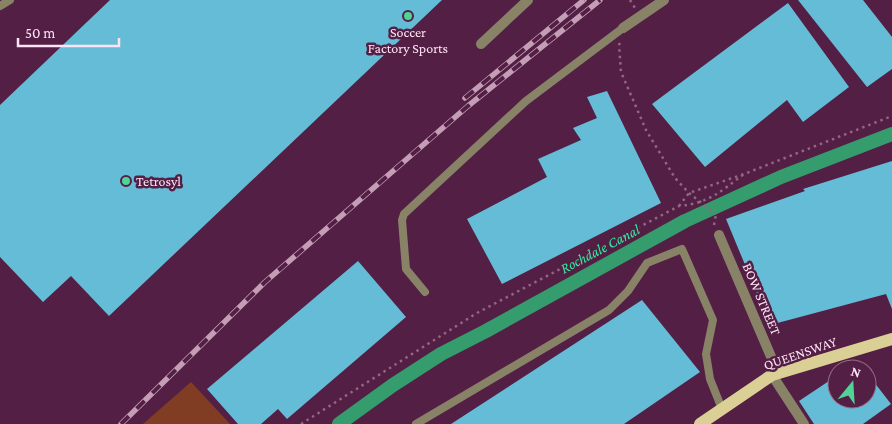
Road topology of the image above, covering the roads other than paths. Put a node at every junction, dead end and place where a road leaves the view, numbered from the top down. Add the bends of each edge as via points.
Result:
1 (10, 0) edge
2 (528, 0) edge
3 (664, 0) edge
4 (0, 6) edge
5 (624, 32) joint
6 (481, 44) dead end
7 (720, 235) dead end
8 (425, 292) dead end
9 (892, 339) edge
10 (775, 374) junction
11 (722, 409) junction
12 (416, 424) edge
13 (700, 424) edge
14 (804, 424) edge

1 - 4 lane
2 - 6 street
3 - 5 street
5 - 8 lane via 526,101 404,214 406,269
7 - 10 street, BOW STREET
9 - 10 main road, QUEENSWAY
10 - 11 main road, QUEENSWAY
10 - 14 street, BOW STREET
11 - 12 lane via 710,379 706,354 713,320 682,249 647,263 628,291 609,310
11 - 13 main road, QUEENSWAY

